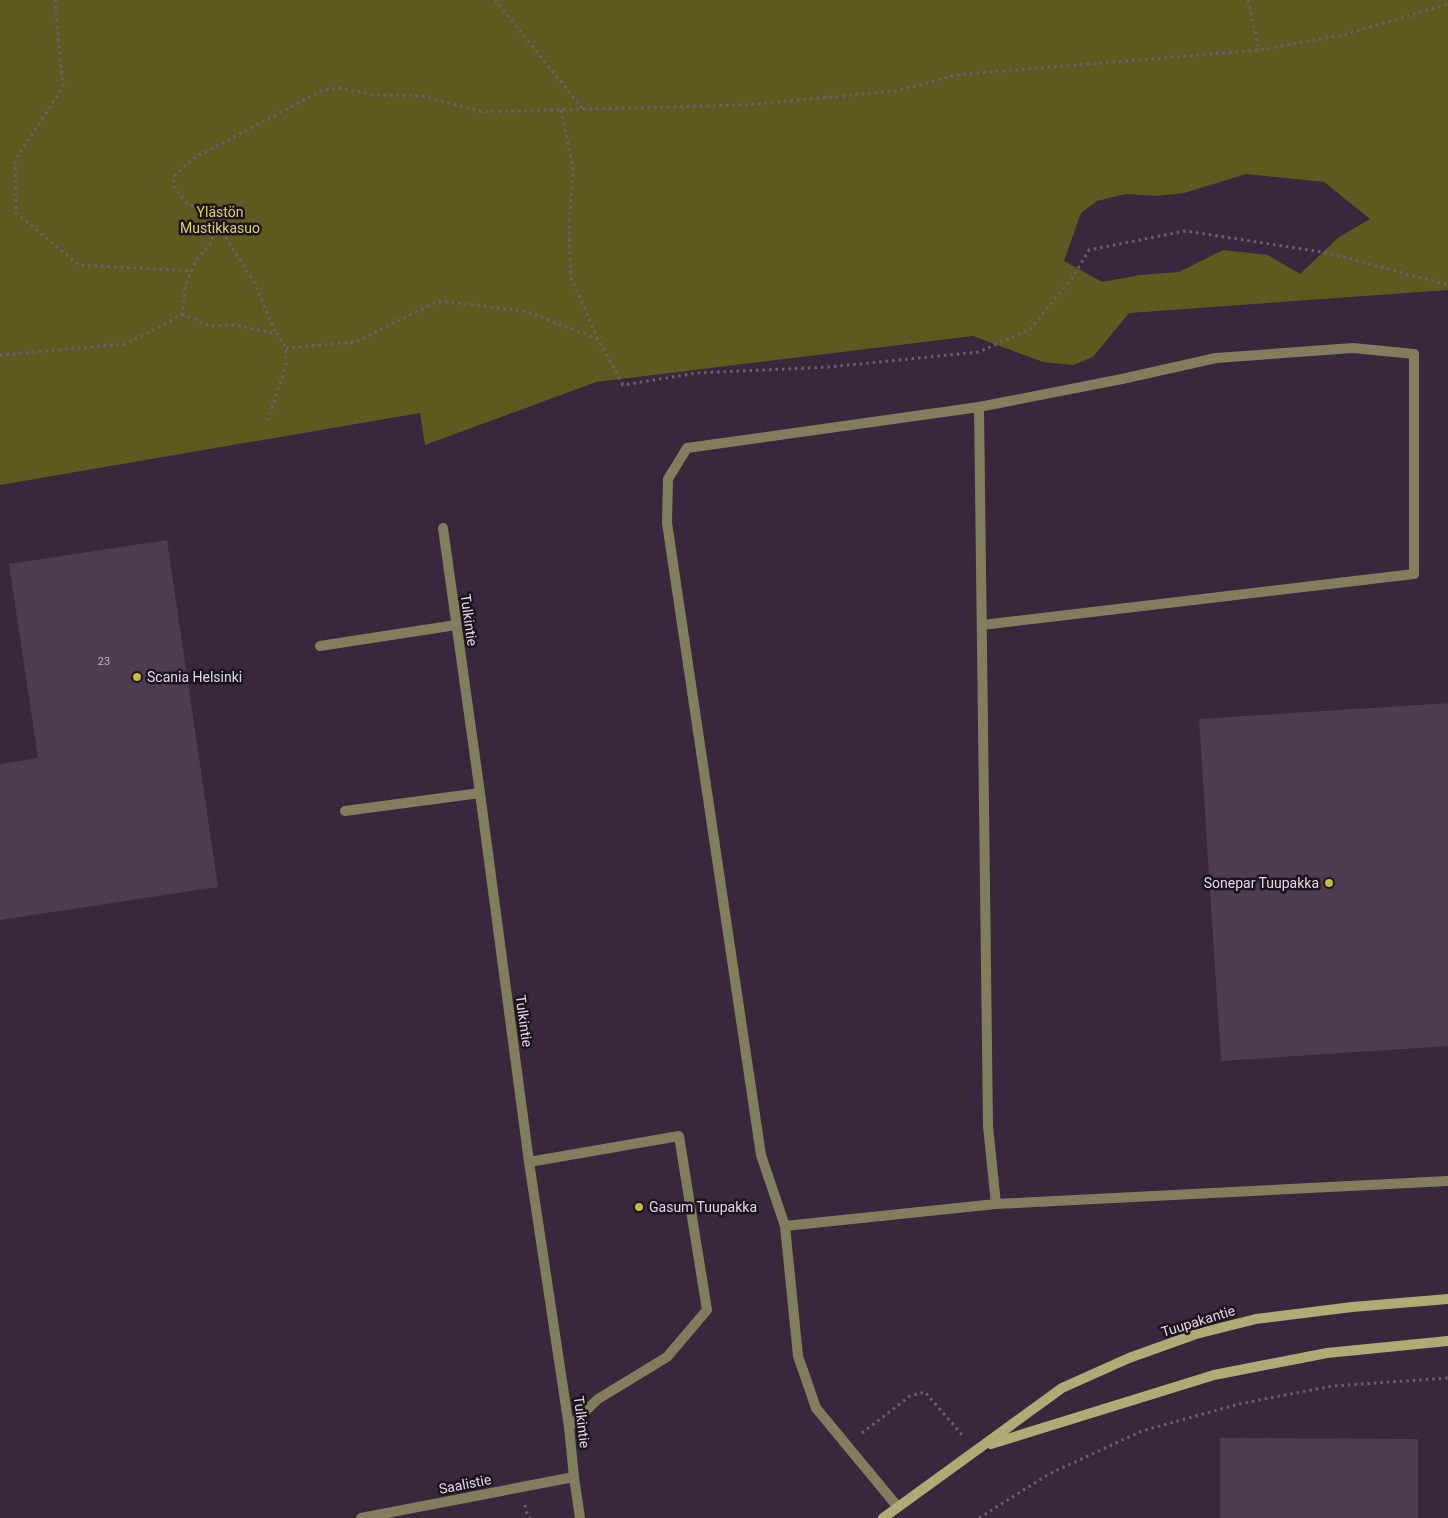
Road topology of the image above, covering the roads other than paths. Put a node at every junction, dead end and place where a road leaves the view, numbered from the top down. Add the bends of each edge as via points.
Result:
1 (979, 407) junction
2 (443, 528) dead end
3 (456, 625) junction
4 (982, 625) junction
5 (320, 646) dead end
6 (480, 793) junction
7 (345, 811) dead end
8 (529, 1162) junction
9 (1448, 1181) edge
10 (996, 1204) junction
11 (785, 1226) junction
12 (1448, 1299) edge
13 (1448, 1341) edge
14 (569, 1427) junction
15 (980, 1449) junction
16 (574, 1477) junction
17 (897, 1506) junction
18 (361, 1518) edge
19 (580, 1518) edge
20 (883, 1518) edge

1 - 4 street
1 - 4 street via 1216,358 1352,348 1414,354 1414,574
1 - 11 street via 687,448 668,479 667,523 761,1155
2 - 3 street, Tulkintie
3 - 5 street
3 - 6 street, Tulkintie
4 - 10 street via 988,1126
6 - 7 street
6 - 8 street, Tulkintie
8 - 14 street, Tulkintie
8 - 14 street via 679,1136 707,1310 666,1357 598,1399
9 - 10 street
10 - 11 street
11 - 17 street via 798,1356 816,1408
12 - 15 main road, Tuupakantie via 1256,1319 1196,1334 1129,1358 1062,1388
13 - 15 main road, Tuupakantie via 1327,1353 1214,1375
14 - 16 street, Tulkintie
15 - 17 main road, Tuupakantie
16 - 18 street, Saalistie
16 - 19 street, Tulkintie
17 - 20 main road, Tuupakantie

